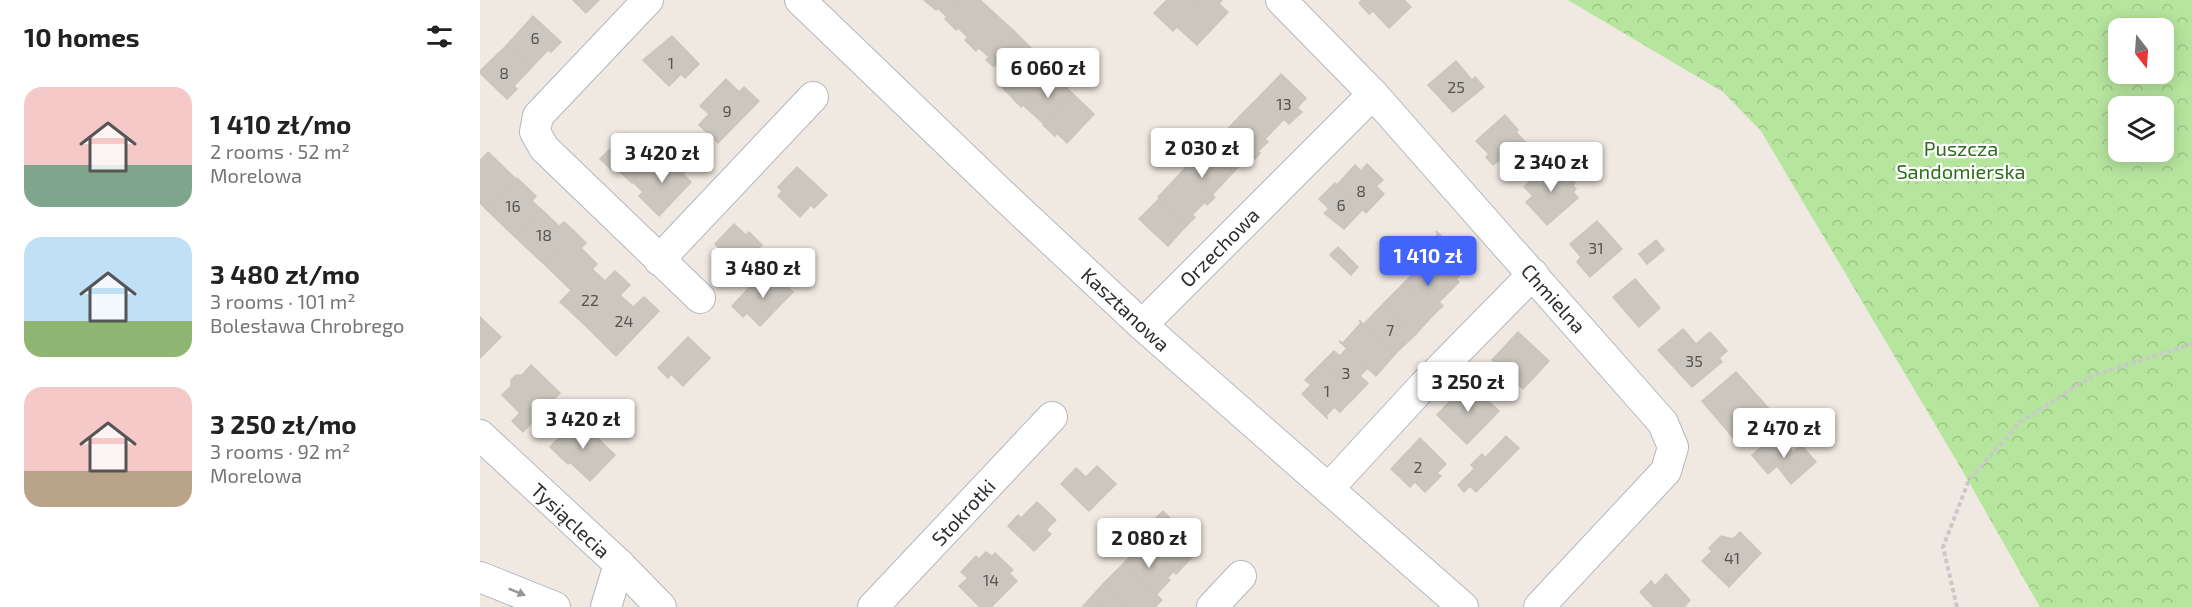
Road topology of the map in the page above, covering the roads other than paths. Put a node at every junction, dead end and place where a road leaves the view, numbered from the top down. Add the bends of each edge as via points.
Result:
1 (648, 0) edge
2 (800, 0) edge
3 (1281, 0) edge
4 (1373, 94) junction
5 (813, 98) dead end
6 (659, 260) junction
7 (1533, 274) junction
8 (700, 298) dead end
9 (1142, 325) junction
10 (1052, 417) dead end
11 (480, 435) edge
12 (1329, 488) junction
13 (619, 564) junction
14 (1241, 576) dead end
15 (480, 577) edge
16 (555, 607) edge
17 (606, 607) edge
18 (661, 607) edge
19 (873, 607) edge
20 (1212, 607) edge
21 (1463, 607) edge
22 (1539, 607) edge

1 - 6 street via 538,116 535,132 544,148
2 - 9 street, Kasztanowa
3 - 4 street, Chmielna
4 - 7 street, Chmielna
4 - 9 street, Orzechowa
5 - 6 street
6 - 8 street
7 - 12 street
7 - 22 street, Chmielna via 1663,423 1673,447 1666,471
9 - 12 street, Kasztanowa
10 - 19 street, Stokrotki
11 - 13 street, Tysiąclecia
12 - 21 street, Kasztanowa
13 - 17 street
13 - 18 street, Tysiąclecia
14 - 20 street
15 -> 16 street

